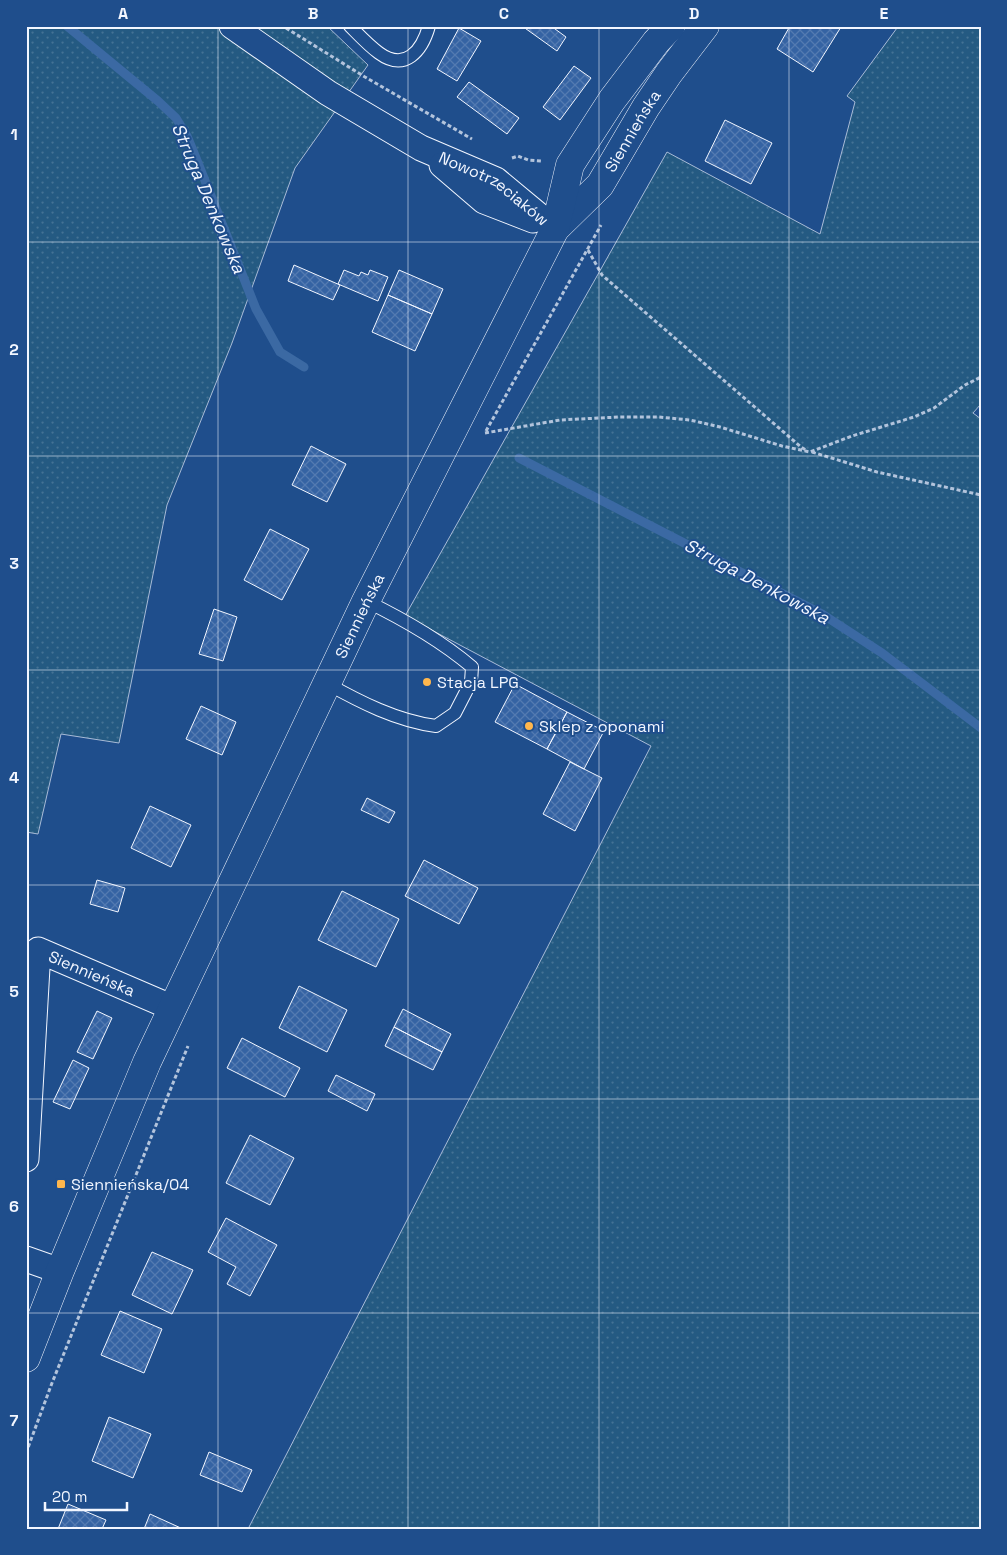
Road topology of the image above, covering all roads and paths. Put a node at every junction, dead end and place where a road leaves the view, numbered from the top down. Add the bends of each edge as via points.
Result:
1 (232, 26) edge
2 (283, 26) edge
3 (350, 26) edge
4 (430, 26) edge
5 (670, 26) edge
6 (705, 26) edge
7 (478, 142) dead end
8 (508, 160) dead end
9 (546, 162) dead end
10 (555, 229) junction
11 (981, 377) edge
12 (810, 452) junction
13 (981, 495) edge
14 (366, 601) junction
15 (326, 683) junction
16 (172, 1008) junction
17 (189, 1042) dead end
18 (26, 1159) edge
19 (26, 1259) edge
20 (60, 1271) junction
21 (26, 1358) edge
22 (26, 1453) edge

1 - 10 street, Nowotrzeciaków via 328,93 421,148 484,201
2 - 7 path via 364,78
3 - 4 lane via 379,53 388,58 404,59 418,51
5 - 10 main road, Siennieńska via 612,100 570,165
6 - 10 main road, Siennieńska via 646,107 600,185
8 - 9 path via 518,156
10 - 14 main road, Siennieńska
11 - 12 path via 934,408 914,417
12 - 12 path via 801,448 602,275 588,250 485,434 560,420 659,417 690,420
12 - 13 path via 877,472
14 - 15 main road, Siennieńska
14 - 15 lane via 454,652 472,667 471,682 455,713 436,726 415,723 351,697
15 - 16 main road, Siennieńska
16 - 18 street, Siennieńska via 38,950
16 - 20 main road, Siennieńska
17 - 22 path
19 - 20 street
20 - 21 main road, Siennieńska

